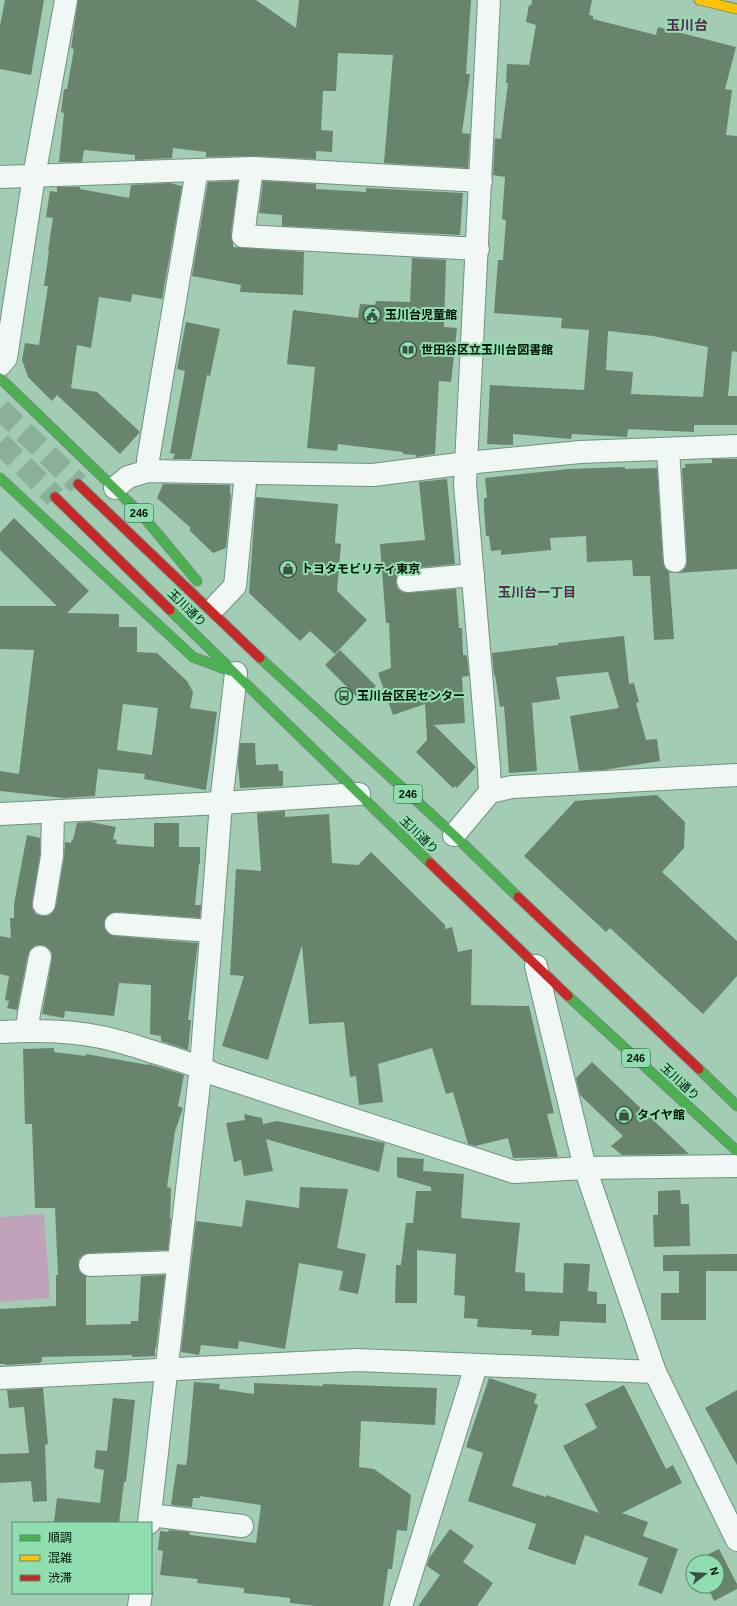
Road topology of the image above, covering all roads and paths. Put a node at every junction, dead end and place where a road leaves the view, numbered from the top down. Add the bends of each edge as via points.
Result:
1 (66, 0) edge
2 (489, 0) edge
3 (698, 0) edge
4 (737, 8) edge
5 (252, 168) junction
6 (197, 170) junction
7 (34, 176) junction
8 (0, 177) edge
9 (481, 181) junction
10 (478, 249) junction
11 (0, 365) edge
12 (0, 378) edge
13 (737, 446) edge
14 (668, 449) junction
15 (467, 464) junction
16 (148, 471) junction
17 (246, 473) junction
18 (2, 483) edge
19 (78, 484) tunnel mouth
20 (115, 488) junction
21 (55, 497) tunnel mouth
22 (675, 561) dead end
23 (473, 576) junction
24 (408, 581) dead end
25 (202, 587) dead end
26 (215, 602) joint
27 (263, 661) junction
28 (236, 673) junction
29 (737, 775) edge
30 (490, 792) junction
31 (359, 794) junction
32 (221, 803) junction
33 (53, 812) junction
34 (0, 814) edge
35 (454, 835) junction
36 (44, 904) dead end
37 (116, 924) dead end
38 (211, 931) junction
39 (40, 957) dead end
40 (536, 966) junction
41 (27, 1031) junction
42 (0, 1032) edge
43 (201, 1066) junction
44 (737, 1106) edge
45 (737, 1151) edge
46 (737, 1166) edge
47 (585, 1168) junction
48 (178, 1262) junction
49 (90, 1265) dead end
50 (476, 1366) junction
51 (166, 1370) junction
52 (655, 1372) junction
53 (0, 1378) edge
54 (149, 1519) edge
55 (242, 1526) dead end
56 (737, 1540) edge
57 (141, 1594) edge
58 (139, 1606) edge
59 (401, 1606) edge

1 - 7 street
2 - 9 street
3 - 4 main road
5 - 6 street
5 - 9 street
5 - 10 street via 243,236
6 - 7 street
6 - 16 street
7 - 8 street
7 - 11 street via 6,358
9 - 10 street
10 - 15 street
12 - 20 main road, 246
13 - 14 street
14 - 15 street via 580,452
14 - 22 street
15 - 17 street via 373,475
15 - 23 street via 466,484
16 - 17 street
16 - 20 street via 128,477
17 - 26 street via 235,586
18 - 28 main road, 246 via 192,657
19 - 27 main road, 玉川通り / 246
20 - 25 main road, 246 via 142,515
21 - 28 main road, 玉川通り / 246
23 - 24 street
23 - 30 street
26 - 27 main road, 246
27 - 35 main road, 玉川通り / 246
28 - 31 main road, 玉川通り / 246
28 - 32 street
29 - 30 street via 512,787
30 - 35 street
31 - 32 street
31 - 40 main road, 玉川通り / 246
32 - 33 street
32 - 38 street
33 - 34 street
33 - 36 street via 52,856
35 - 44 main road, 玉川通り / 246
37 - 38 street
38 - 43 street
39 - 41 street via 28,1012
40 - 45 main road, 玉川通り / 246
40 - 47 street
41 - 42 street
41 - 43 street via 101,1037
43 - 47 street via 214,1074 514,1172
43 - 48 street
46 - 47 street
47 - 52 street
48 - 49 street
48 - 51 street
50 - 51 street via 357,1360
50 - 52 street
50 - 59 street
51 - 53 street
51 - 54 street
52 - 56 street
54 - 55 street
57 - 58 street

